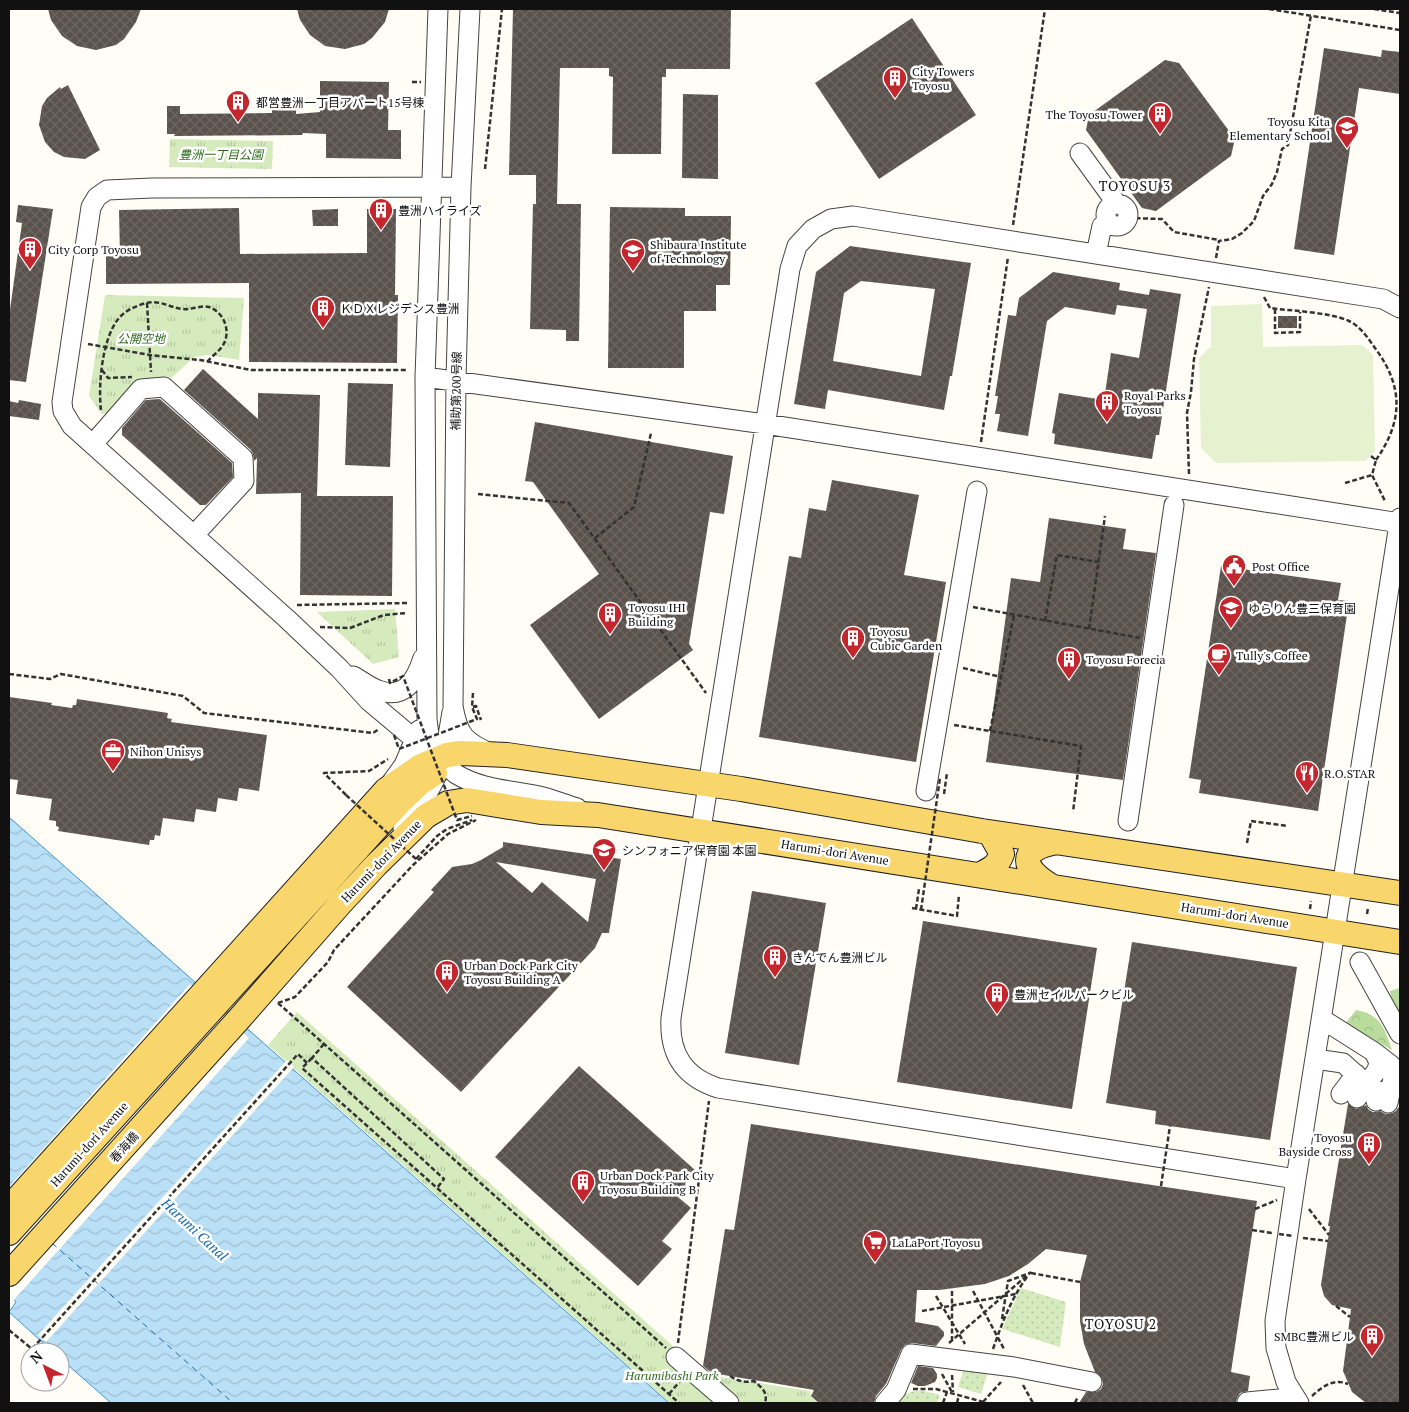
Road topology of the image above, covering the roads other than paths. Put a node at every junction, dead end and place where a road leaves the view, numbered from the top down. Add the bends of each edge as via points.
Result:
1 (438, 9) edge
2 (470, 9) edge
3 (437, 35) junction
4 (469, 36) junction
5 (1080, 153) dead end
6 (461, 187) junction
7 (431, 188) junction
8 (1096, 254) junction
9 (1400, 308) edge
10 (425, 377) junction
11 (456, 380) junction
12 (765, 424) junction
13 (93, 444) junction
14 (977, 491) dead end
15 (1174, 505) dead end
16 (1400, 518) edge
17 (1400, 523) edge
18 (194, 535) junction
19 (426, 647) junction
20 (339, 668) junction
21 (463, 707) junction
22 (493, 754) junction
23 (436, 756) junction
24 (709, 784) junction
25 (926, 791) dead end
26 (598, 815) junction
27 (1128, 821) dead end
28 (701, 831) junction
29 (982, 831) junction
30 (1058, 842) junction
31 (376, 865) junction
32 (979, 875) junction
33 (1343, 884) junction
34 (1053, 887) junction
35 (1400, 893) edge
36 (1336, 931) junction
37 (1400, 942) edge
38 (1360, 962) dead end
39 (213, 996) junction
40 (1322, 1019) junction
41 (239, 1020) joint
42 (1400, 1034) edge
43 (1374, 1052) junction
44 (1315, 1059) junction
45 (1356, 1087) junction
46 (1296, 1179) junction
47 (9, 1208) edge
48 (9, 1233) edge
49 (9, 1274) edge
50 (676, 1357) road end
51 (1092, 1382) dead end
52 (891, 1396) edge
53 (1279, 1399) dead end
54 (1305, 1400) edge
55 (1247, 1402) edge
56 (729, 1403) edge

1 - 3 street
2 - 4 street, 補助第200号線
3 - 4 street
3 - 7 street
4 - 6 street, 補助第200号線
5 - 8 street via 1122,211 1110,206 1106,212 1108,222 1102,226
6 - 7 street
6 - 11 street, 補助第200号線
7 - 10 street
7 - 13 street via 107,190 92,207 62,402 66,419
8 - 9 street via 1383,299
8 - 12 street via 853,216 831,219 813,229 797,246 790,269
10 - 11 street
10 - 19 street
11 - 12 street
11 - 21 street, 補助第200号線
12 - 17 street
12 - 24 street
13 - 18 street
13 - 18 street via 146,388 164,387 243,458 244,481
14 - 25 street
15 - 27 street
16 - 17 street
17 - 33 street
18 - 20 street
19 - 20 street via 413,682 402,690 378,690
19 - 23 street via 426,720
20 - 23 street via 369,701
21 - 22 street, 補助第200号線 via 456,723 466,739
21 - 23 street
22 - 23 main road, Harumi-dori Avenue
22 - 24 main road, Harumi-dori Avenue
23 - 26 street via 474,783 543,797
23 - 31 street via 429,791
23 - 39 main road, Harumi-dori Avenue via 420,783
23 - 39 main road, Harumi-dori Avenue via 386,790
24 - 28 street
24 - 29 main road, Harumi-dori Avenue
26 - 28 main road, Harumi-dori Avenue
26 - 31 main road, Harumi-dori Avenue via 541,812 480,802 448,803 426,816
28 - 32 main road, Harumi-dori Avenue
28 - 46 street via 671,1028 679,1059 704,1084
29 - 30 main road, Harumi-dori Avenue
29 - 32 main road via 990,833 1002,854 995,866
30 - 33 main road, Harumi-dori Avenue
30 - 34 main road via 1040,847 1030,854 1027,863 1034,874
31 - 41 main road, Harumi-dori Avenue
32 - 34 main road, Harumi-dori Avenue
33 - 35 main road, Harumi-dori Avenue
33 - 36 street
34 - 36 main road, Harumi-dori Avenue
36 - 37 main road, Harumi-dori Avenue
36 - 40 street
38 - 42 street
39 - 47 main road
39 - 48 main road, Harumi-dori Avenue
40 - 43 street
40 - 44 street
41 - 49 main road, 春海橋
43 - 45 street via 1379,1062 1377,1070
43 - 45 street via 1391,1065 1394,1073 1382,1102 1378,1091
44 - 45 street via 1344,1063
44 - 46 street
46 - 54 street via 1275,1321 1276,1348 1286,1382
50 - 56 street
51 - 52 street via 1014,1367 911,1354
53 - 55 street

